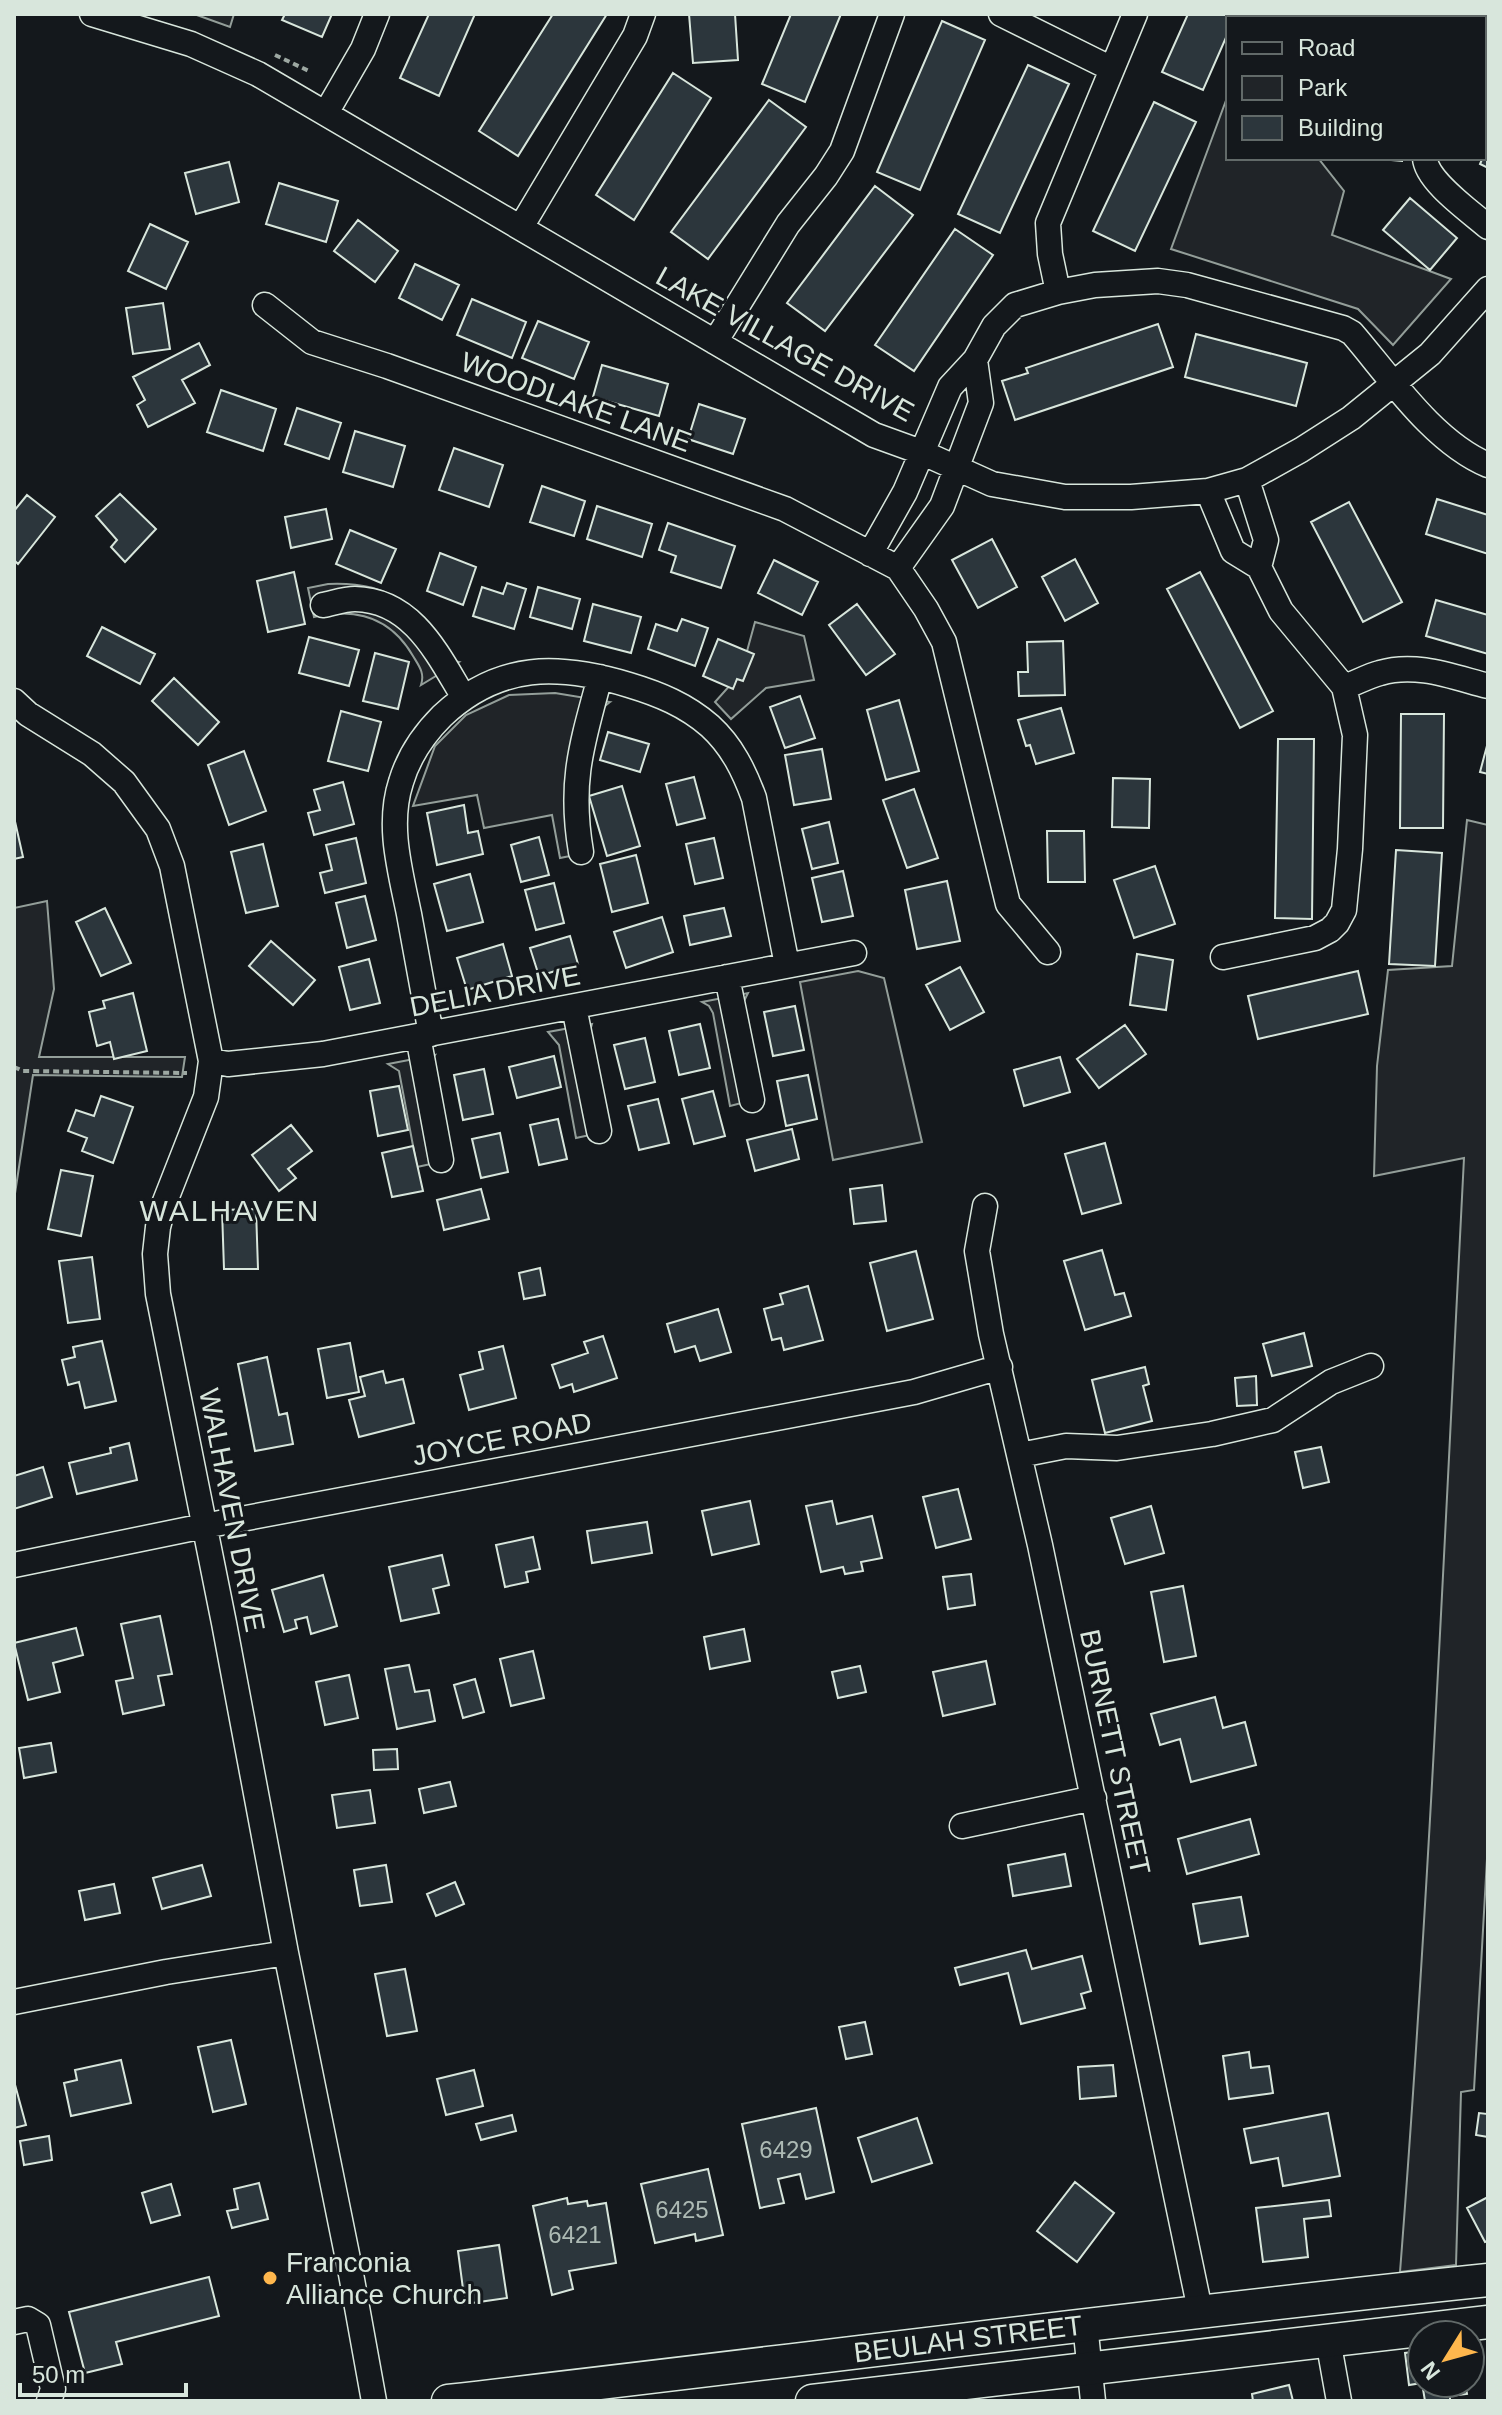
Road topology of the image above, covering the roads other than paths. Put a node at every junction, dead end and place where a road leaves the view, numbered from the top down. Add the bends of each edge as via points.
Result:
1 (92, 14) edge
2 (377, 14) edge
3 (643, 14) edge
4 (892, 14) edge
5 (1001, 14) edge
6 (1135, 14) edge
7 (1112, 69) junction
8 (326, 113) junction
9 (1425, 160) edge
10 (521, 227) junction
11 (1488, 227) edge
12 (1488, 289) edge
13 (1058, 292) junction
14 (265, 305) dead end
15 (715, 342) junction
16 (975, 360) junction
17 (1395, 384) junction
18 (921, 452) junction
19 (1488, 465) edge
20 (957, 467) junction
21 (1247, 480) junction
22 (1208, 491) junction
23 (870, 554) junction
24 (1259, 567) junction
25 (898, 568) junction
26 (323, 605) dead end
27 (600, 677) junction
28 (1488, 686) edge
29 (1344, 687) junction
30 (463, 696) junction
31 (14, 701) edge
32 (581, 852) dead end
33 (1048, 952) dead end
34 (854, 953) dead end
35 (1223, 957) dead end
36 (787, 965) junction
37 (727, 977) junction
38 (574, 1007) junction
39 (425, 1035) junction
40 (210, 1068) junction
41 (752, 1100) dead end
42 (599, 1131) dead end
43 (441, 1160) dead end
44 (985, 1206) dead end
45 (1371, 1366) dead end
46 (1000, 1367) junction
47 (1020, 1455) junction
48 (204, 1526) junction
49 (14, 1565) edge
50 (1094, 1798) junction
51 (962, 1826) dead end
52 (286, 1953) junction
53 (14, 2002) edge
54 (1488, 2280) edge
55 (1200, 2310) junction
56 (14, 2322) edge
57 (1488, 2322) edge
58 (1085, 2324) junction
59 (1328, 2340) junction
60 (1090, 2369) junction
61 (49, 2401) edge
62 (374, 2401) edge
63 (448, 2401) edge
64 (812, 2401) edge
65 (1093, 2401) edge
66 (1339, 2401) edge

1 - 8 street, LAKE VILLAGE DRIVE via 191,44
2 - 8 street
3 - 10 street
4 - 15 street via 842,151 788,224
5 - 7 street
6 - 7 street
7 - 13 street via 1048,223
8 - 10 street, LAKE VILLAGE DRIVE
9 - 11 street via 1432,178
10 - 15 street, LAKE VILLAGE DRIVE
12 - 17 street, LAKE VILLAGE DRIVE via 1430,354
13 - 16 street via 1007,311
13 - 17 street via 1158,281 1187,285 1343,328
14 - 23 street, WOODLAKE LANE via 312,342 785,509
15 - 18 street, LAKE VILLAGE DRIVE via 874,435
16 - 18 street via 950,387
16 - 20 street via 981,403
17 - 19 street via 1446,438
17 - 21 street, LAKE VILLAGE DRIVE via 1339,426
18 - 20 street, LAKE VILLAGE DRIVE
18 - 23 street
20 - 22 street, LAKE VILLAGE DRIVE via 992,484 1065,497
20 - 25 street via 942,506
21 - 22 street, LAKE VILLAGE DRIVE
21 - 24 street via 1266,540
22 - 24 street via 1233,551
23 - 25 street, WOODLAKE LANE
24 - 29 street via 1281,611
25 - 33 street, WOODLAKE LANE via 944,642 1008,904
26 - 30 street via 354,599 400,612 430,641
27 - 30 street via 521,672
27 - 32 street via 576,776
27 - 36 street via 681,705 710,726 733,753 754,798
28 - 29 street via 1406,669 1381,672
29 - 35 street via 1355,735 1344,910 1330,930 1315,938
30 - 39 street via 414,750 396,803 395,844
31 - 40 street, WALHAVEN DRIVE via 107,766 158,829 172,866
34 - 36 street, DELIA DRIVE
36 - 37 street, DELIA DRIVE
37 - 38 street, DELIA DRIVE
37 - 41 street
38 - 39 street, DELIA DRIVE
38 - 42 street
39 - 40 street, DELIA DRIVE
39 - 43 street
40 - 48 street, WALHAVEN DRIVE via 206,1097 164,1204 155,1254 158,1294
44 - 46 street, BURNETT STREET via 977,1251
45 - 47 street via 1331,1382 1273,1420 1117,1448 1066,1446
46 - 47 street, BURNETT STREET
46 - 48 street, JOYCE ROAD via 914,1392
47 - 50 street, BURNETT STREET
48 - 49 street, JOYCE ROAD
48 - 52 street, WALHAVEN DRIVE
50 - 51 street
50 - 55 street, BURNETT STREET
52 - 53 street
52 - 62 street, WALHAVEN DRIVE
54 - 55 main road, BEULAH STREET
55 - 58 main road, BEULAH STREET
56 - 61 street via 28,2319 38,2325 53,2389
57 - 59 main road, BEULAH STREET
58 - 60 street
58 - 63 main road, BEULAH STREET
59 - 60 main road, BEULAH STREET
59 - 66 street
60 - 64 main road, BEULAH STREET
60 - 65 street

